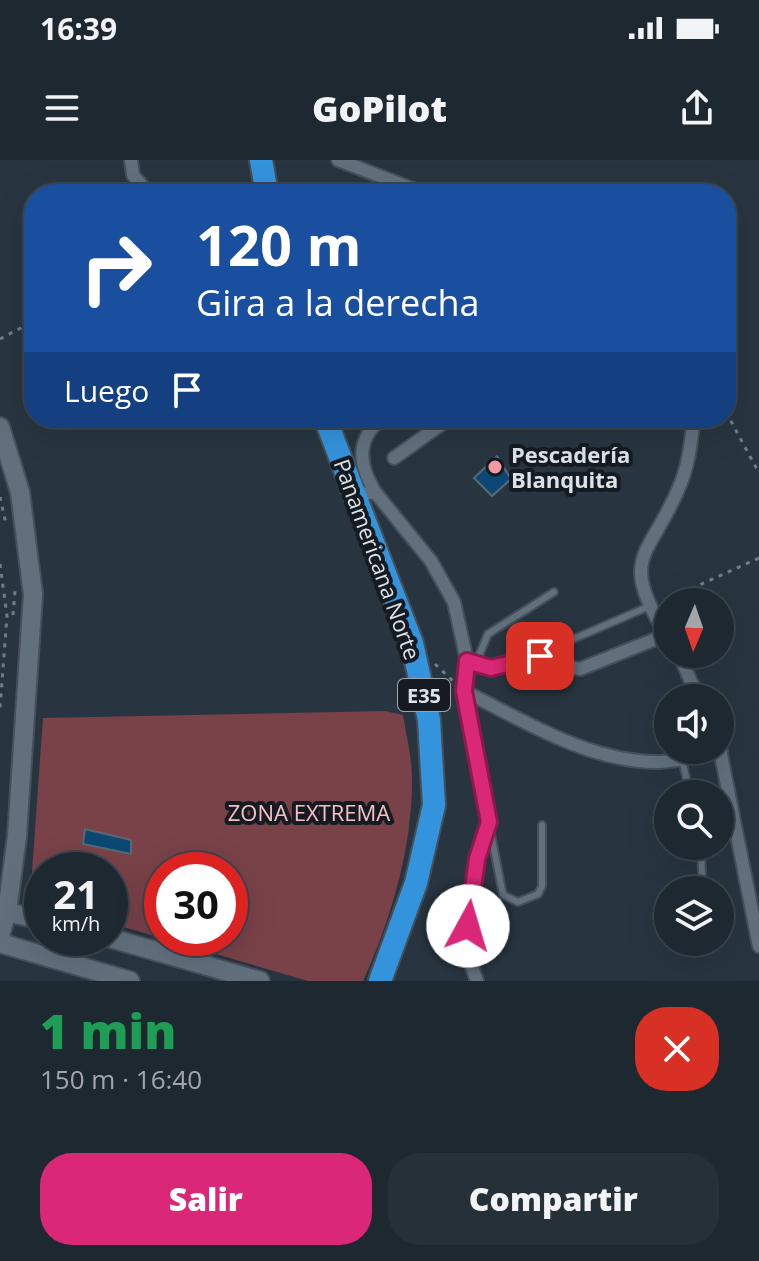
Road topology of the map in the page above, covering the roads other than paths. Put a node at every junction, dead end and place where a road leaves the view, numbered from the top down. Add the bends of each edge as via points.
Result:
1 (131, 160) edge
2 (261, 160) edge
3 (338, 160) edge
4 (141, 184) edge
5 (265, 184) edge
6 (400, 184) edge
7 (0, 427) edge
8 (330, 428) edge
9 (370, 428) edge
10 (436, 428) edge
11 (692, 428) edge
12 (394, 458) dead end
13 (365, 494) junction
14 (554, 592) dead end
15 (650, 606) junction
16 (654, 613) edge
17 (571, 640) dead end
18 (654, 641) edge
19 (471, 663) junction
20 (464, 691) junction
21 (654, 761) edge
22 (723, 764) edge
23 (489, 822) junction
24 (542, 825) dead end
25 (702, 860) edge
26 (702, 874) dead end
27 (7, 912) junction
28 (24, 916) edge
29 (0, 935) edge
30 (0, 943) edge
31 (128, 943) edge
32 (759, 946) edge
33 (130, 981) edge
34 (260, 981) edge
35 (380, 981) edge
36 (477, 981) edge

1 - 4 street
2 - 5 highway
3 - 6 street
7 - 27 street via 20,492 33,594
8 - 13 highway, Panamericana Norte / E35
9 - 13 street via 363,443
10 - 12 street
11 - 15 street via 681,484 640,562
13 - 19 street via 431,561 454,602
13 - 35 highway, Panamericana Norte / E35 via 418,660 429,720 434,805 416,883
14 - 19 lane via 488,634
15 - 16 street
15 - 17 lane
18 - 19 street via 580,669 540,656 491,668
19 - 20 street
20 - 21 street via 607,755
20 - 23 street
22 - 32 street
23 - 24 lane via 503,895 518,902 538,894 542,886
23 - 36 street via 477,859 468,926 469,959
25 - 26 lane
27 - 28 street
27 - 29 street
30 - 33 street
31 - 34 street

